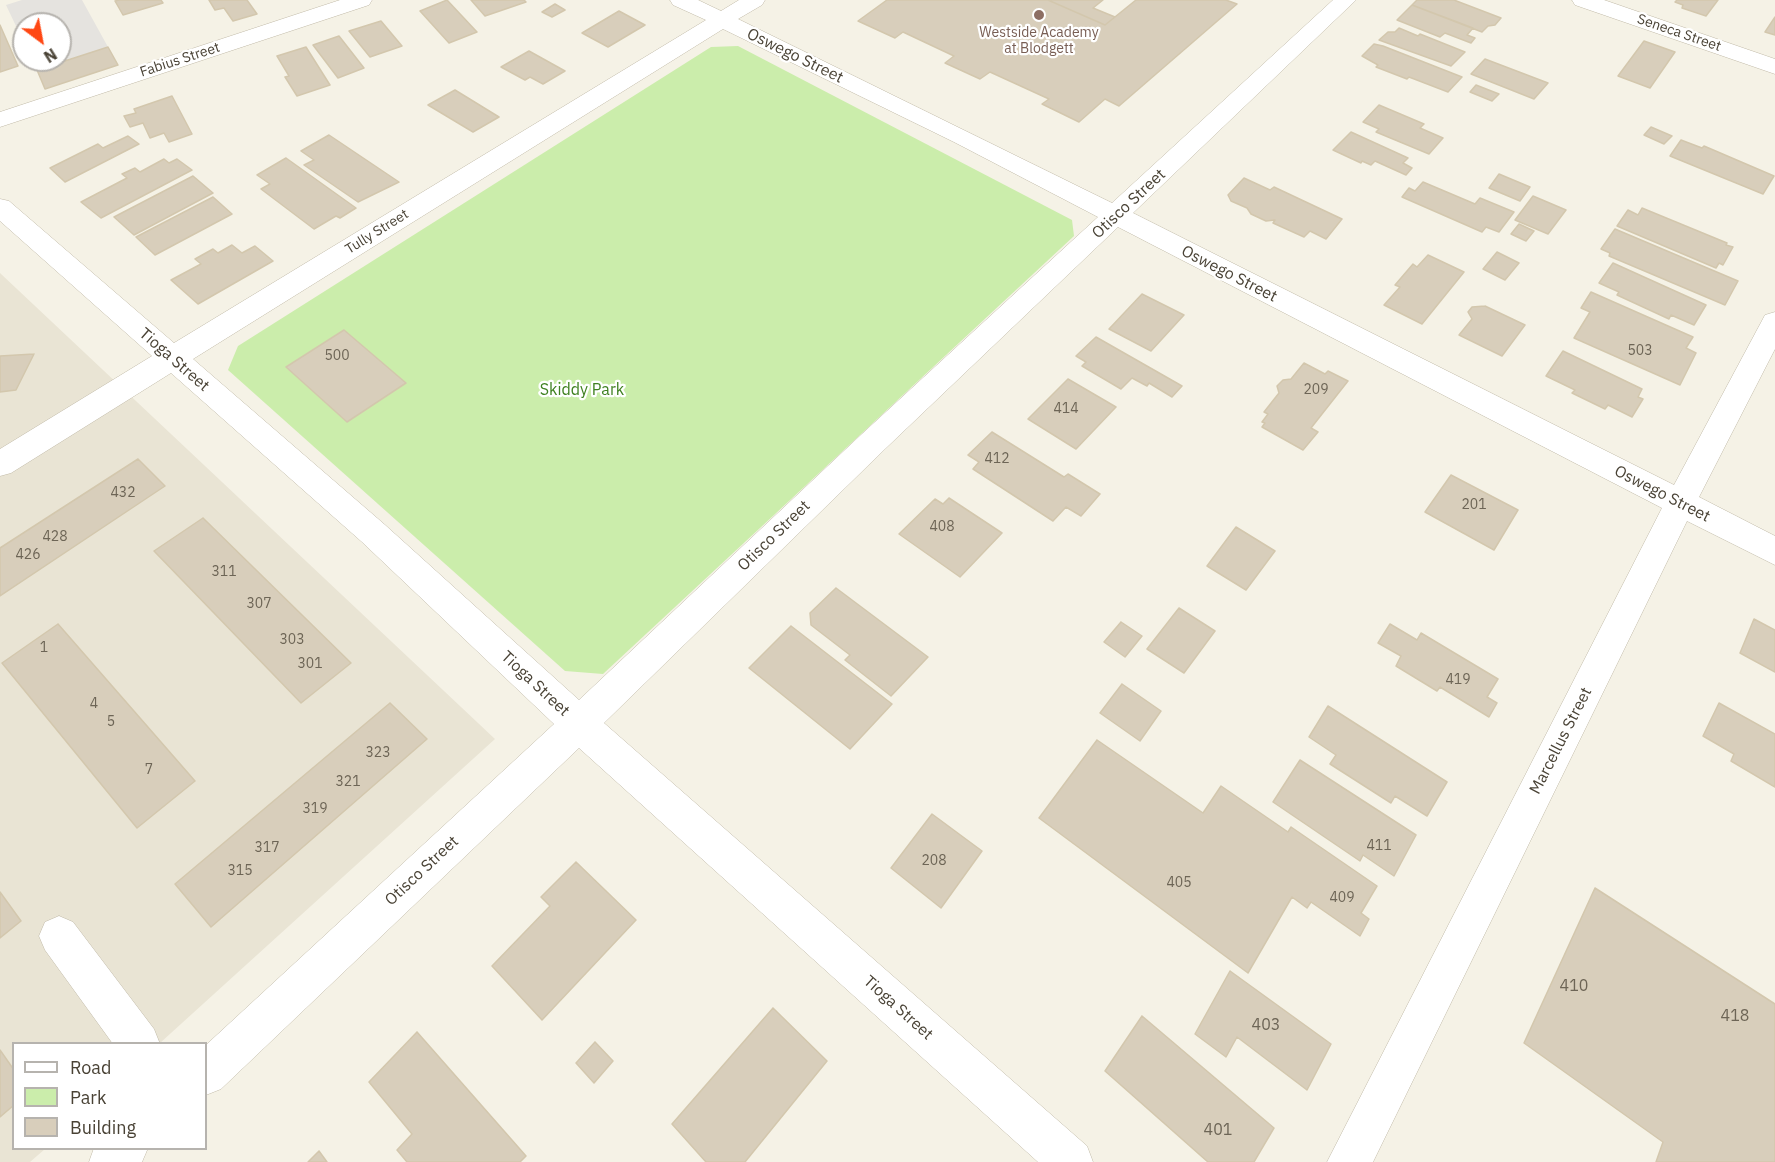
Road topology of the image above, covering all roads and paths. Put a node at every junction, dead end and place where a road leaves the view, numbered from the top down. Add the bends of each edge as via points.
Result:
1 (361, 0) edge
2 (681, 0) edge
3 (754, 0) edge
4 (1345, 0) edge
5 (1583, 0) edge
6 (722, 20) junction
7 (1775, 67) edge
8 (0, 120) edge
9 (0, 207) edge
10 (1115, 217) junction
11 (1775, 322) edge
12 (172, 358) junction
13 (0, 464) edge
14 (1680, 503) junction
15 (1775, 551) edge
16 (579, 724) junction
17 (59, 936) dead end
18 (138, 1042) edge
19 (207, 1073) edge
20 (125, 1150) edge
21 (111, 1162) edge
22 (1071, 1162) edge
23 (1349, 1162) edge

1 - 8 street, Fabius Street
2 - 6 street, Oswego Street
3 - 6 street, Tully Street
4 - 10 street, Otisco Street
5 - 7 street, Seneca Street
6 - 10 street, Oswego Street
6 - 12 street, Tully Street
9 - 12 street, Tioga Street
10 - 14 street, Oswego Street
10 - 16 street, Otisco Street
11 - 14 street, Marcellus Street
12 - 13 street, Tully Street
12 - 16 street, Tioga Street via 373,533
14 - 15 street, Oswego Street
14 - 23 street, Marcellus Street
16 - 19 street, Otisco Street
16 - 22 street, Tioga Street
17 - 18 street
20 - 21 street

